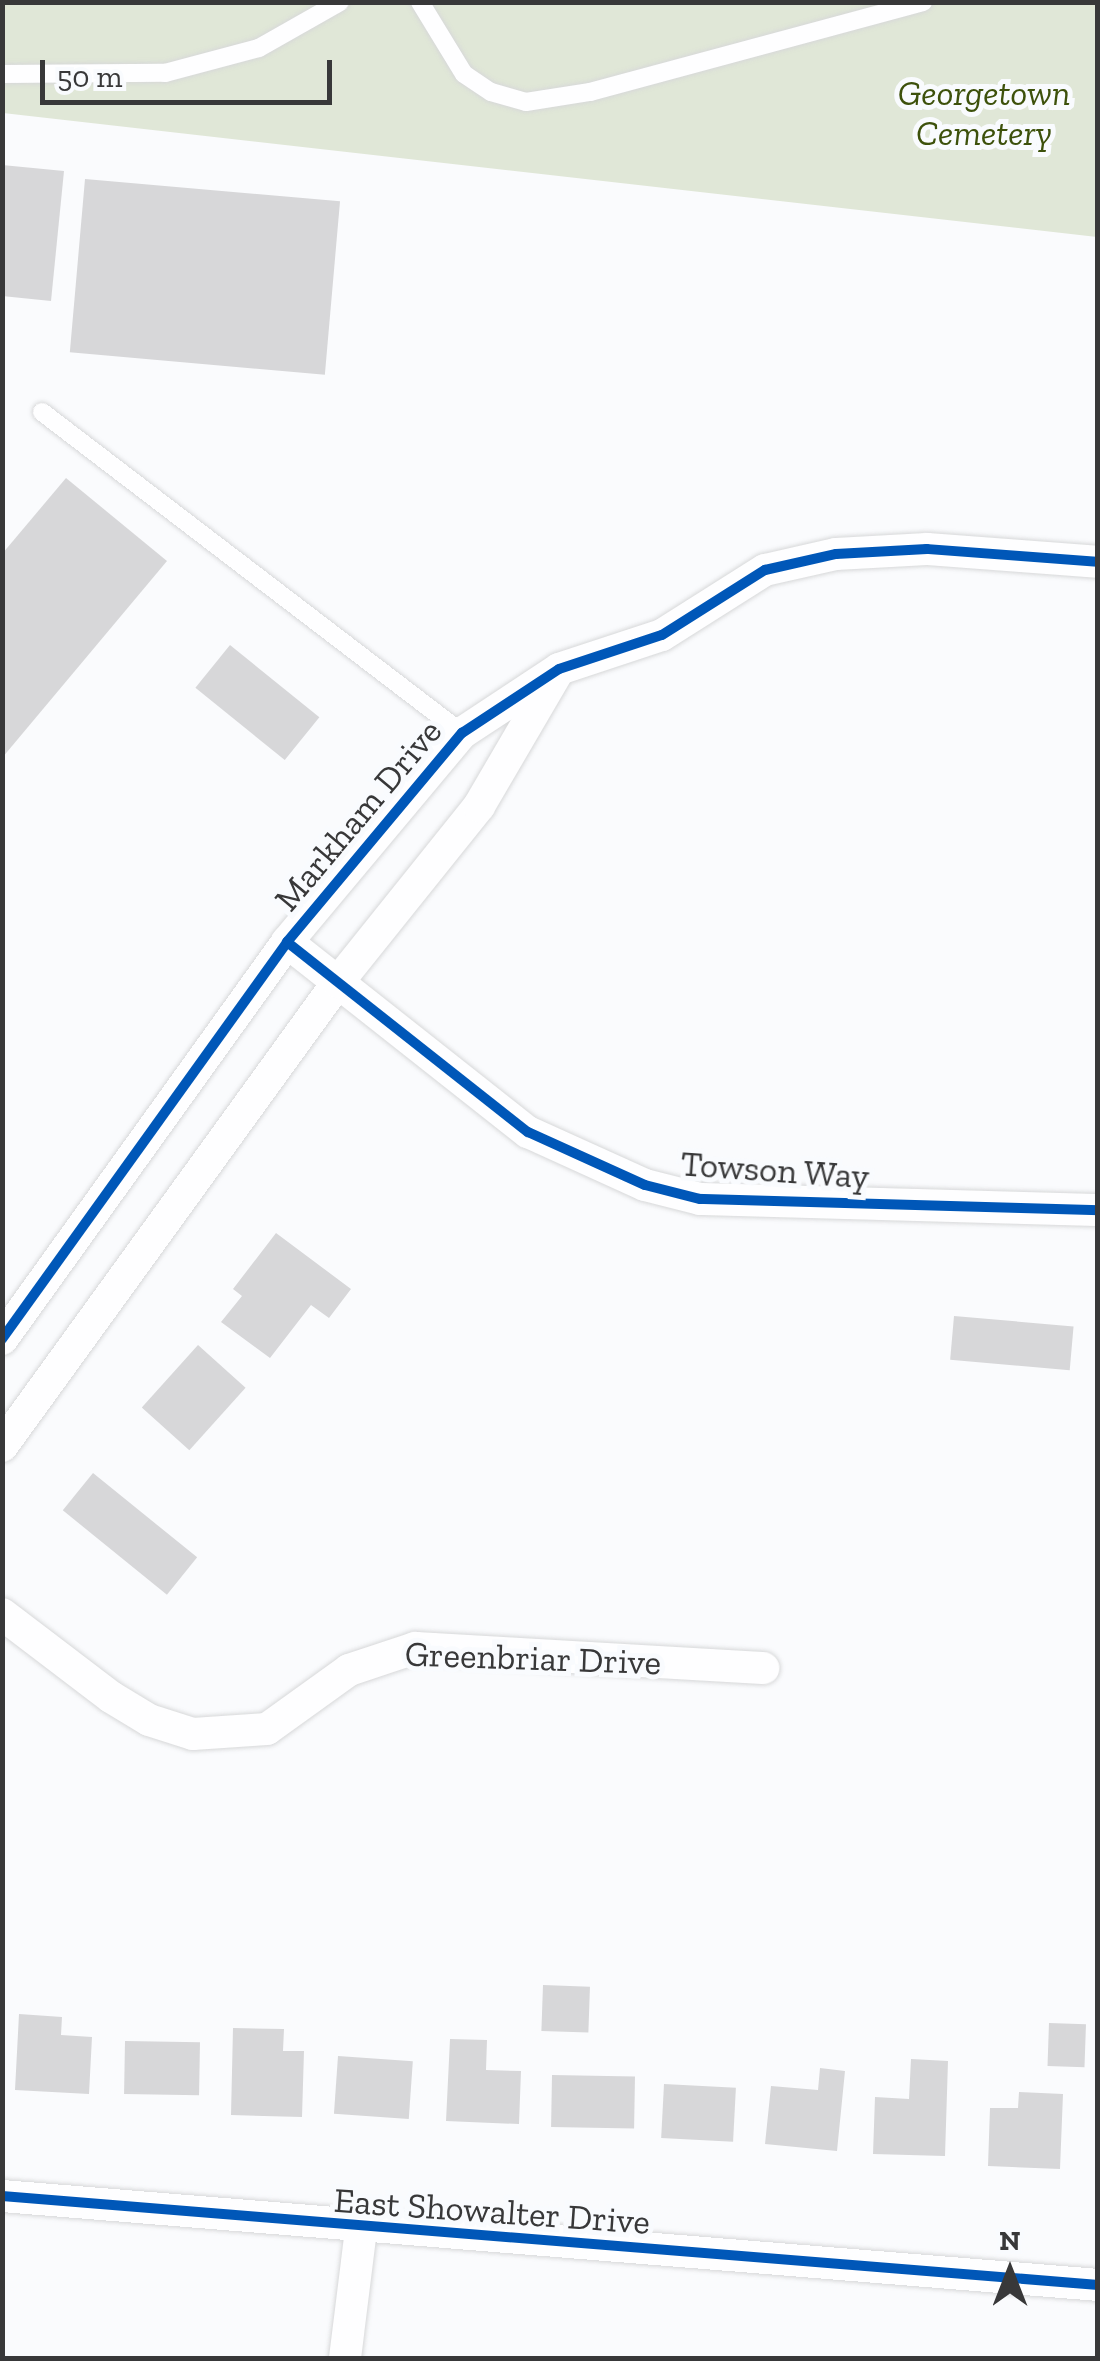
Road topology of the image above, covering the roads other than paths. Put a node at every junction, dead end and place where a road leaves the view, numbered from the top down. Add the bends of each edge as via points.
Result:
1 (340, 2) edge
2 (420, 2) edge
3 (923, 2) edge
4 (2, 74) edge
5 (42, 412) dead end
6 (1098, 562) edge
7 (559, 669) junction
8 (462, 732) junction
9 (287, 942) junction
10 (338, 982) junction
11 (1098, 1210) edge
12 (2, 1339) edge
13 (2, 1446) edge
14 (2, 1614) edge
15 (763, 1668) dead end
16 (2, 2196) edge
17 (361, 2229) junction
18 (1098, 2285) edge
19 (344, 2358) edge

1 - 4 lane via 260,48 166,73
2 - 3 lane via 464,74 491,92 526,102 590,92
5 - 8 lane
6 - 7 street, Markham Drive via 927,549 836,554 764,570 662,635
7 - 8 street, Markham Drive
7 - 10 street via 479,806
8 - 9 street, Markham Drive
9 - 10 street, Towson Way
9 - 12 street, Markham Drive
10 - 11 street, Towson Way via 528,1132 645,1185 700,1198
10 - 13 street
14 - 15 street, Greenbriar Drive via 111,1697 149,1720 192,1734 267,1729 349,1670 415,1648
16 - 17 street, East Showalter Drive
17 - 18 street, East Showalter Drive
17 - 19 street

